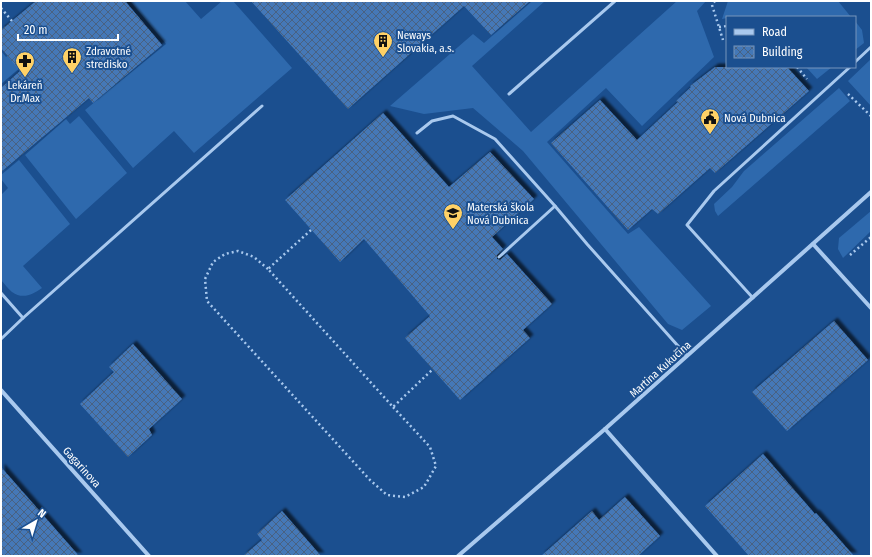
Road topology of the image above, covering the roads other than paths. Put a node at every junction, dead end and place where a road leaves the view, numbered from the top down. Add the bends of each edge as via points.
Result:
1 (615, 1) edge
2 (871, 47) edge
3 (856, 61) edge
4 (849, 68) edge
5 (509, 94) dead end
6 (262, 106) dead end
7 (417, 133) dead end
8 (871, 192) edge
9 (555, 206) junction
10 (813, 244) junction
11 (499, 256) dead end
12 (1, 293) edge
13 (753, 298) junction
14 (871, 308) edge
15 (23, 318) junction
16 (1, 339) edge
17 (687, 356) junction
18 (1, 390) edge
19 (605, 429) junction
20 (149, 556) edge
21 (458, 556) edge
22 (717, 556) edge

1 - 5 lane
2 - 3 lane
4 - 13 lane via 714,191 687,225
6 - 15 lane
7 - 9 lane via 432,120 453,116 496,139
8 - 10 street, Martina Kukučína
9 - 11 lane
9 - 17 lane
10 - 13 street, Martina Kukučína
10 - 14 street
12 - 15 lane
13 - 17 street, Martina Kukučína
15 - 16 lane
17 - 19 street, Martina Kukučína
18 - 20 street, Gagarinova
19 - 21 street, Martina Kukučína
19 - 22 street

